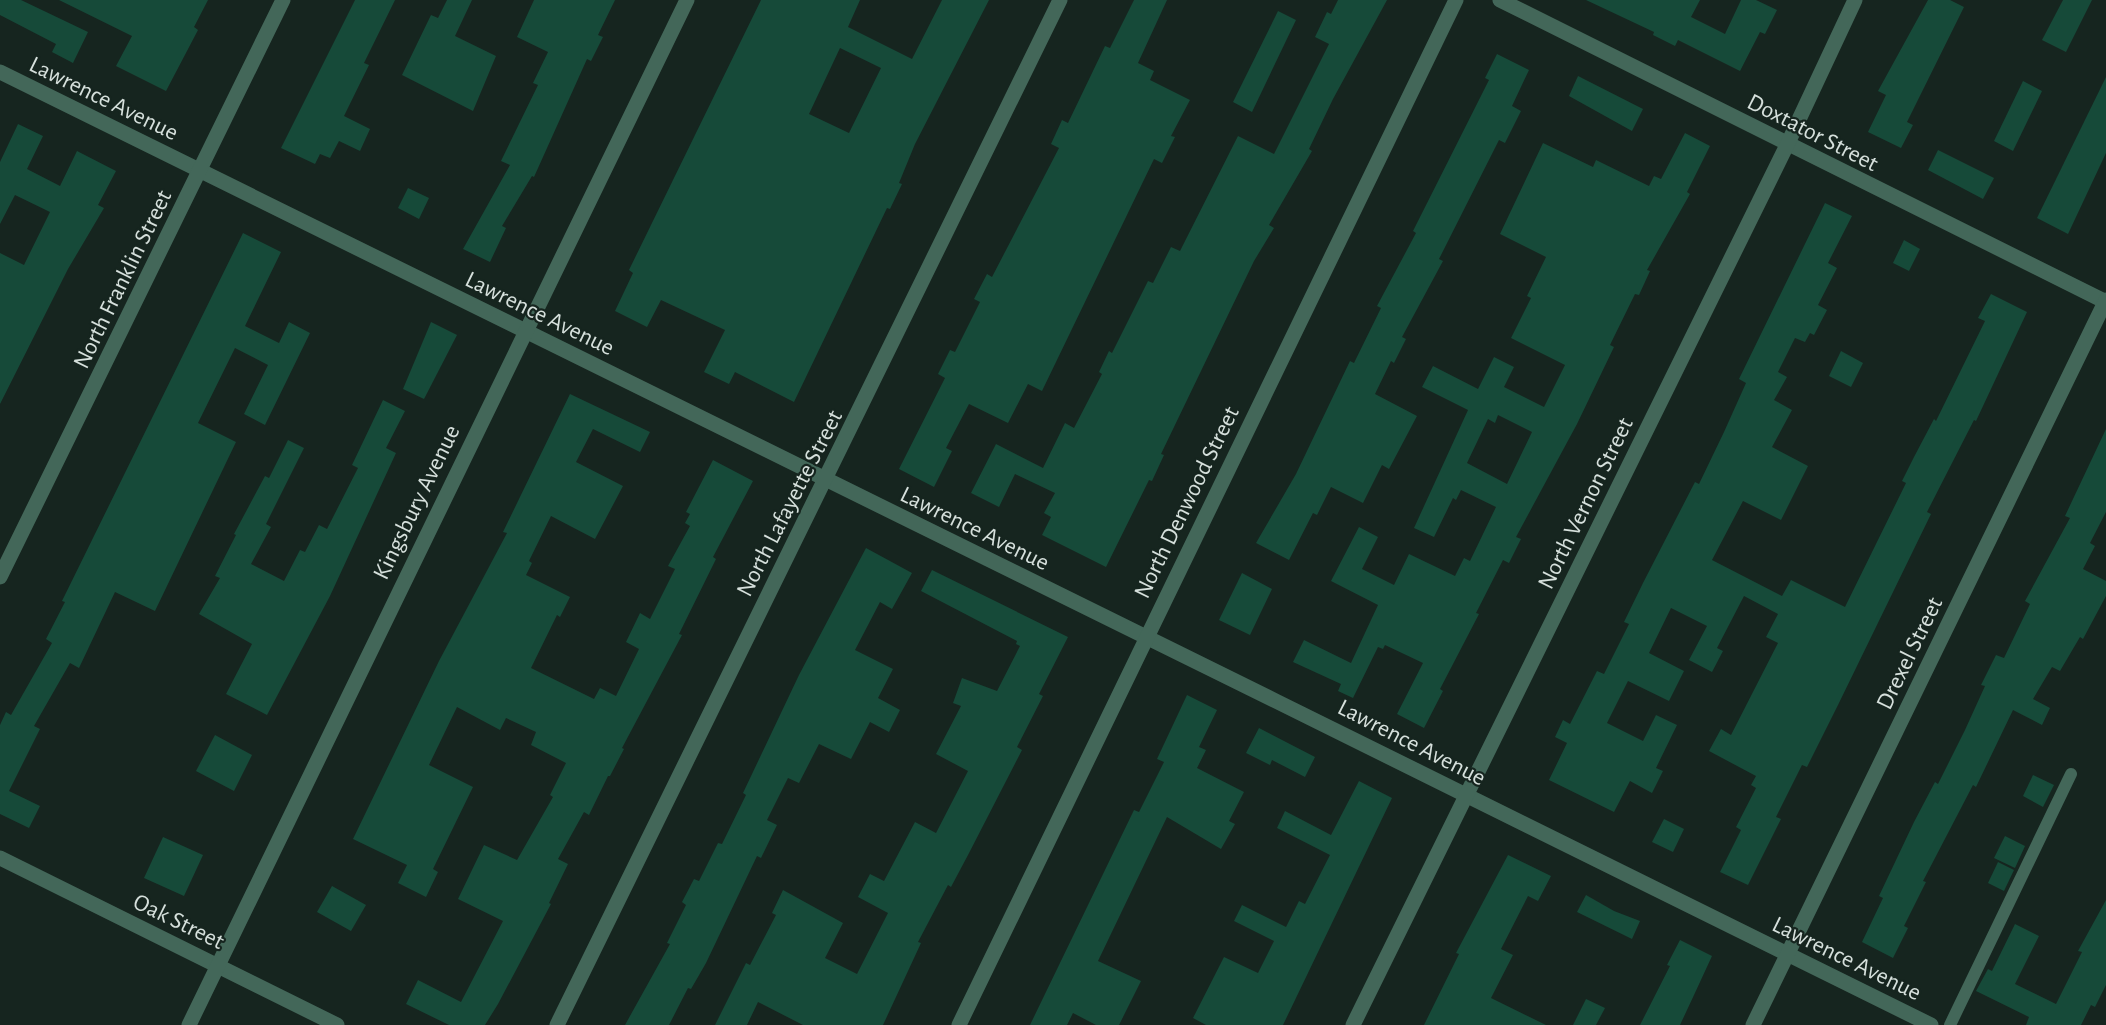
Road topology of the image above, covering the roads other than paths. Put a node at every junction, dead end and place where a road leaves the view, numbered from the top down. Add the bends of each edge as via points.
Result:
1 (283, 0) edge
2 (687, 0) edge
3 (1060, 0) edge
4 (1455, 0) edge
5 (1500, 0) edge
6 (1855, 0) edge
7 (0, 72) edge
8 (1788, 143) junction
9 (200, 170) junction
10 (2106, 301) edge
11 (524, 331) junction
12 (824, 480) junction
13 (0, 578) edge
14 (1146, 635) junction
15 (2071, 774) dead end
16 (1467, 795) junction
17 (0, 858) edge
18 (1788, 954) junction
19 (216, 965) junction
20 (189, 1025) edge
21 (337, 1025) edge
22 (557, 1025) edge
23 (958, 1025) edge
24 (1353, 1025) edge
25 (1753, 1025) edge
26 (1931, 1025) edge
27 (1950, 1025) edge

1 - 9 street, North Franklin Street
2 - 11 street, Kingsbury Avenue
3 - 12 street, North Lafayette Street
4 - 14 street, North Denwood Street
5 - 8 street, Doxtator Street
6 - 8 street, North Vernon Street
7 - 9 street, Lawrence Avenue
8 - 10 street, Doxtator Street
8 - 16 street, North Vernon Street
9 - 11 street, Lawrence Avenue
9 - 13 street, North Franklin Street
10 - 18 street, Drexel Street
11 - 12 street, Lawrence Avenue
11 - 19 street, Kingsbury Avenue
12 - 14 street, Lawrence Avenue
12 - 22 street, North Lafayette Street
14 - 16 street, Lawrence Avenue
14 - 23 street, North Denwood Street
15 - 27 lane
16 - 18 street, Lawrence Avenue
16 - 24 street, North Vernon Street
17 - 19 street, Oak Street
18 - 25 street, Drexel Street
18 - 26 street, Lawrence Avenue
19 - 20 street, Kingsbury Avenue
19 - 21 street, Oak Street

